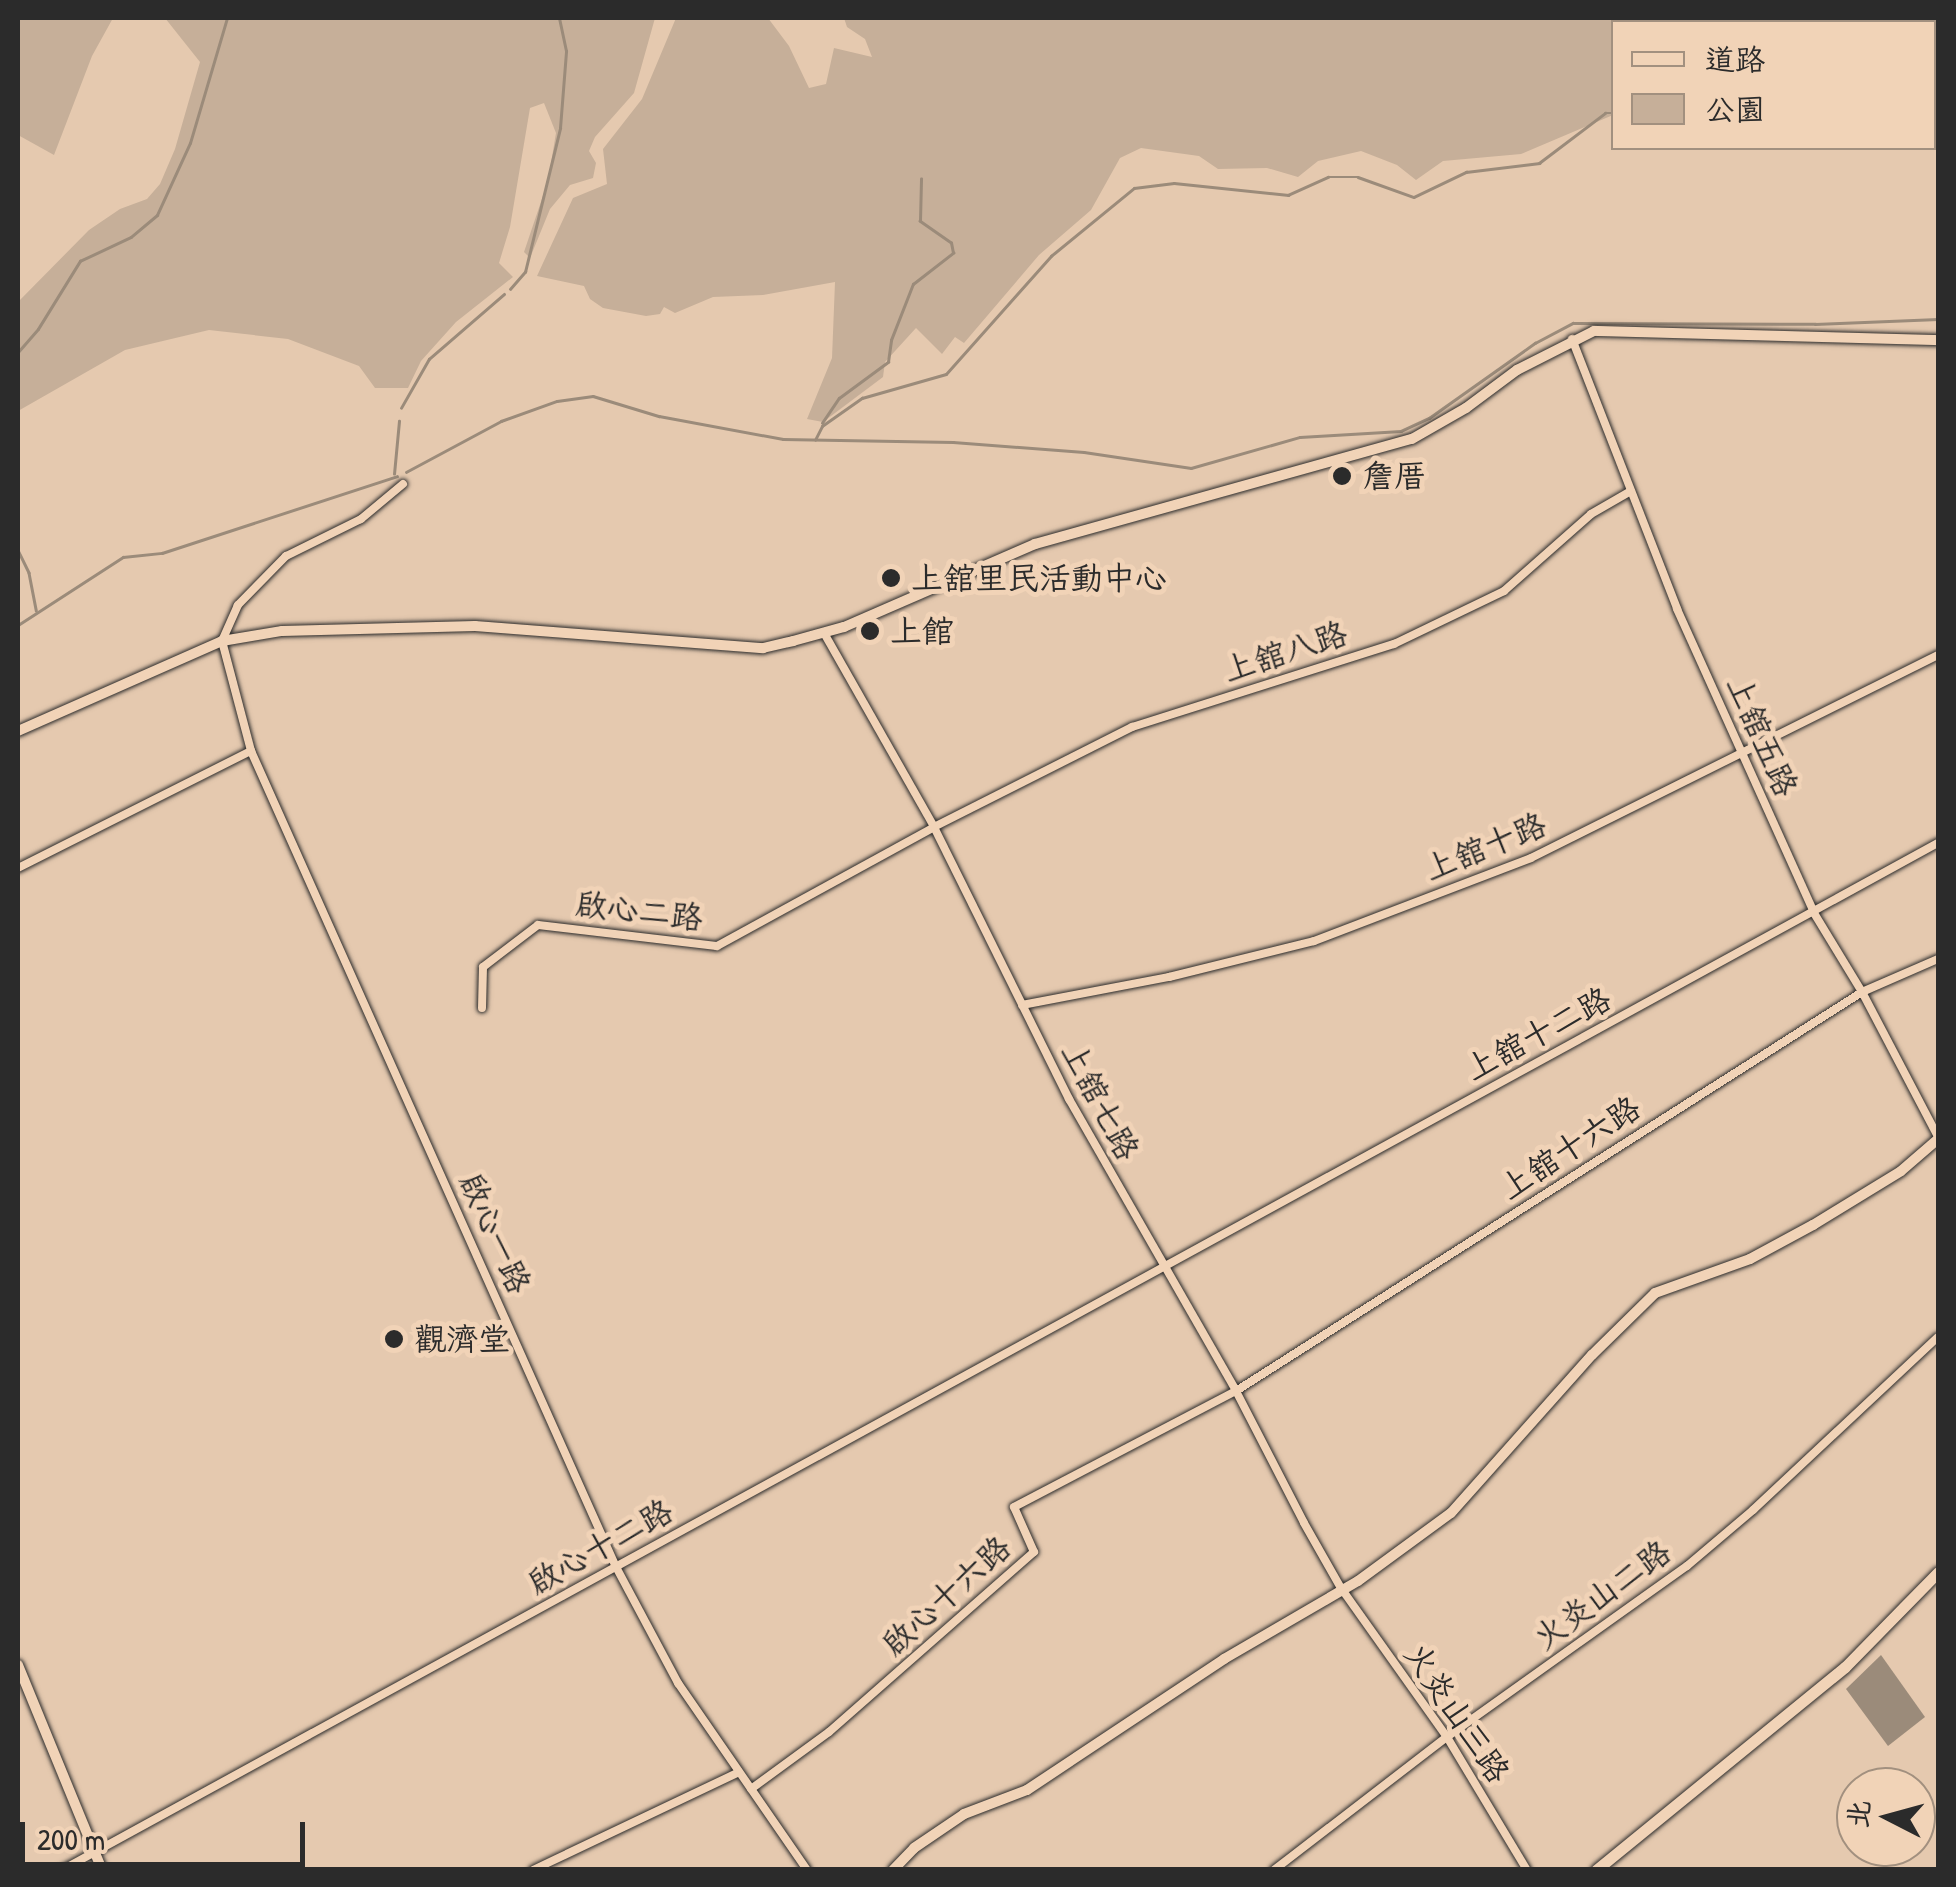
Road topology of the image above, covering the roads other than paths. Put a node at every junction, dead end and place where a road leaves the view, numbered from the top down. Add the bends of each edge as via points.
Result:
1 (1572, 339) junction
2 (1938, 340) edge
3 (402, 484) dead end
4 (1631, 491) junction
5 (824, 633) junction
6 (222, 641) junction
7 (1938, 655) edge
8 (18, 731) edge
9 (251, 751) junction
10 (1743, 754) junction
11 (934, 827) junction
12 (1938, 843) edge
13 (18, 868) edge
14 (1814, 913) junction
15 (1938, 960) edge
16 (1862, 992) junction
17 (1022, 1005) junction
18 (482, 1008) dead end
19 (1938, 1138) edge
20 (1162, 1267) junction
21 (1938, 1336) edge
22 (1236, 1391) junction
23 (616, 1567) junction
24 (1938, 1572) edge
25 (1341, 1588) junction
26 (18, 1665) edge
27 (1448, 1737) junction
28 (739, 1772) junction
29 (751, 1790) junction
30 (94, 1852) junction
31 (62, 1870) edge
32 (102, 1870) edge
33 (533, 1870) edge
34 (807, 1870) edge
35 (894, 1870) edge
36 (1274, 1870) edge
37 (1527, 1870) edge
38 (1596, 1870) edge

1 - 2 street via 1621,331
1 - 4 street, 上舘五路
1 - 5 street via 1412,439 1034,544
3 - 6 street via 361,519 286,556 238,605
4 - 10 street, 上舘五路
4 - 11 street, 上舘八路 via 1591,514 1504,591 1394,644 1132,727
5 - 6 street via 763,648 475,626 282,630
5 - 11 street, 上舘七路
6 - 8 street
6 - 9 street, 啟心一路
7 - 10 street, 上舘十路
9 - 13 street
9 - 23 street, 啟心一路
10 - 14 street, 上舘五路
10 - 17 street, 上舘十路 via 1532,858 1314,942
11 - 17 street, 上舘七路
11 - 18 street, 啟心二路 via 717,946 538,925 483,967
12 - 14 street, 上舘十二路
14 - 16 street, 上舘五路
14 - 20 street, 上舘十二路
15 - 16 street, 上舘十六路
16 - 19 street, 上舘五路
16 - 22 street, 上舘十六路
17 - 20 street, 上舘七路
19 - 25 street via 1901,1171 1772,1247 1656,1293 1452,1514
20 - 22 street, 上舘七路
20 - 23 street, 啟心十二路
21 - 27 street, 火炎山二路 via 1687,1566
22 - 25 street, 上舘七路
22 - 29 street, 啟心十六路 via 1014,1507 1034,1552 828,1732
23 - 28 street, 啟心一路 via 678,1682
23 - 30 street, 啟心十二路
24 - 38 main road via 1846,1668
25 - 27 street, 火炎山三路
25 - 35 street via 1027,1790 964,1814
26 - 30 street
27 - 36 street, 火炎山二路
27 - 37 street, 火炎山三路
28 - 29 street, 啟心一路
28 - 33 street
29 - 34 street, 啟心一路
30 - 31 street, 啟心十二路
30 - 32 street

